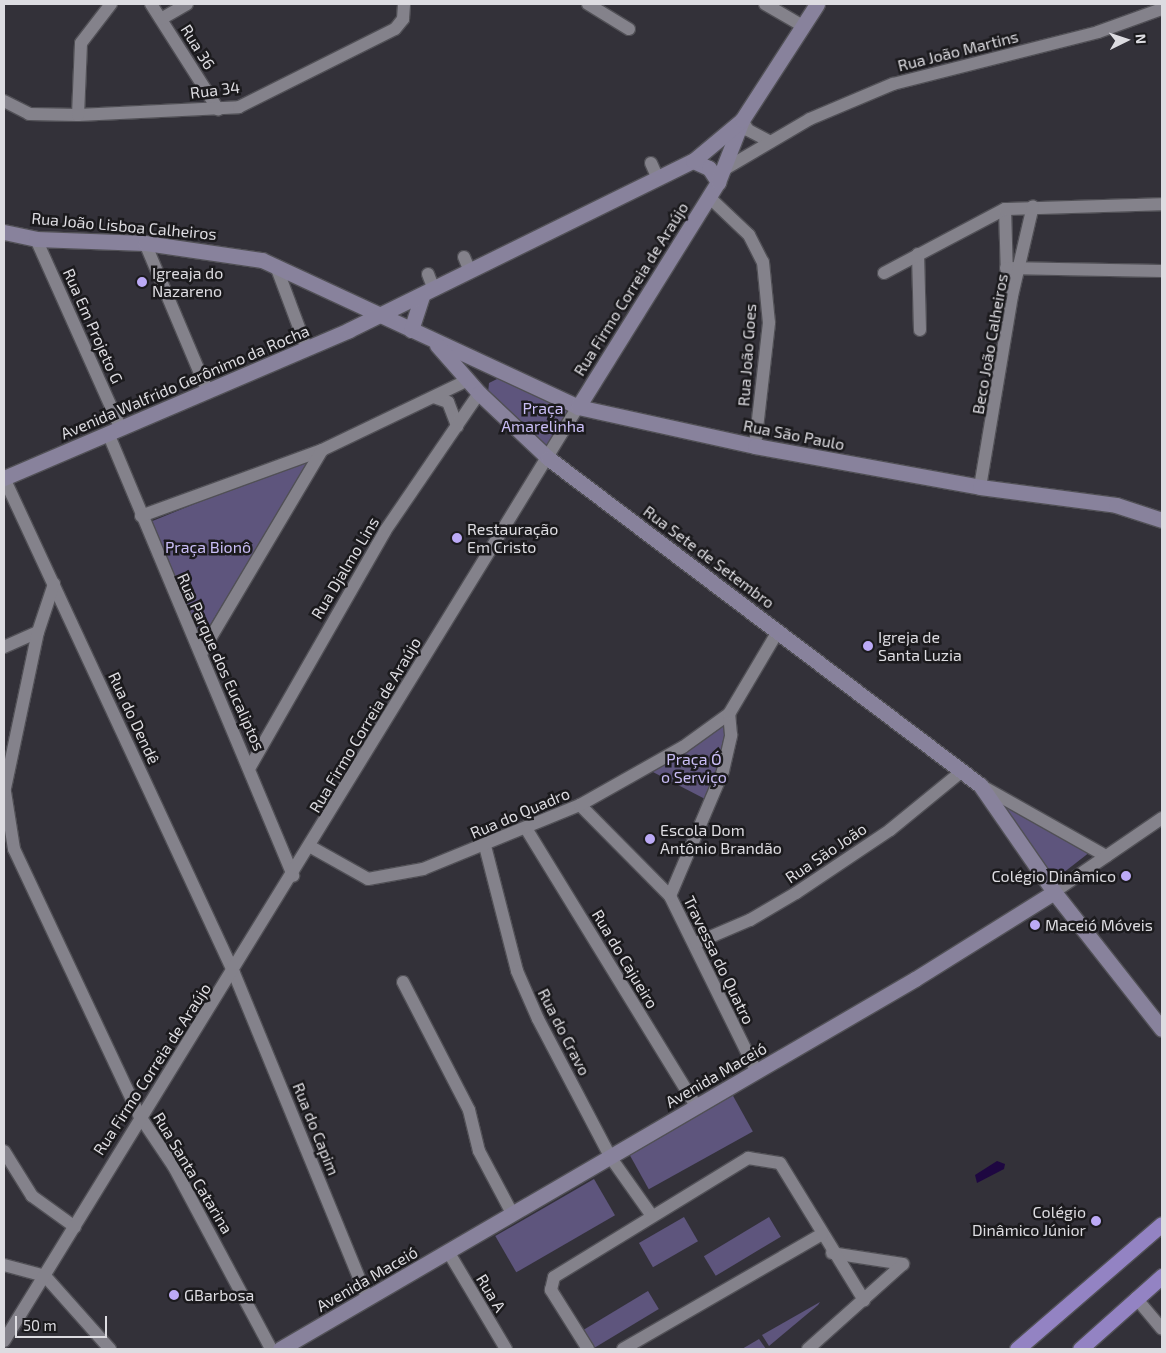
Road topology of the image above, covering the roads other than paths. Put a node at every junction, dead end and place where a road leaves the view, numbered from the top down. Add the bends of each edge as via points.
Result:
1 (111, 4) edge
2 (151, 4) edge
3 (186, 4) edge
4 (588, 4) edge
5 (765, 4) edge
6 (817, 4) edge
7 (404, 8) edge
8 (1162, 9) edge
9 (161, 19) junction
10 (802, 26) junction
11 (629, 29) dead end
12 (4, 101) edge
13 (218, 109) junction
14 (78, 115) junction
15 (742, 120) junction
16 (769, 141) junction
17 (693, 161) junction
18 (650, 163) dead end
19 (721, 176) junction
20 (658, 179) junction
21 (709, 197) junction
22 (1162, 204) edge
23 (1034, 206) junction
24 (1005, 209) junction
25 (4, 232) edge
26 (36, 239) junction
27 (145, 243) junction
28 (918, 254) junction
29 (276, 266) junction
30 (1006, 268) junction
31 (1019, 269) junction
32 (1162, 272) edge
33 (428, 274) dead end
34 (884, 274) dead end
35 (428, 293) junction
36 (1012, 296) junction
37 (347, 300) junction
38 (378, 315) junction
39 (349, 330) junction
40 (411, 330) junction
41 (920, 330) dead end
42 (433, 340) junction
43 (307, 349) junction
44 (496, 370) junction
45 (468, 380) junction
46 (207, 390) junction
47 (479, 393) junction
48 (434, 396) junction
49 (578, 407) junction
50 (457, 426) junction
51 (114, 430) junction
52 (755, 446) junction
53 (322, 450) junction
54 (548, 458) junction
55 (4, 478) edge
56 (980, 487) junction
57 (141, 516) junction
58 (1162, 519) edge
59 (54, 584) junction
60 (778, 631) junction
61 (38, 632) junction
62 (4, 647) edge
63 (201, 654) junction
64 (729, 714) junction
65 (250, 767) junction
66 (962, 771) junction
67 (980, 785) junction
68 (4, 793) edge
69 (580, 805) junction
70 (1162, 818) edge
71 (527, 830) junction
72 (9, 845) edge
73 (485, 846) junction
74 (311, 847) junction
75 (1106, 856) junction
76 (293, 876) junction
77 (1054, 892) junction
78 (670, 896) junction
79 (696, 943) junction
80 (234, 973) junction
81 (403, 982) dead end
82 (1162, 1029) edge
83 (756, 1071) junction
84 (696, 1106) junction
85 (139, 1115) junction
86 (4, 1151) edge
87 (611, 1158) junction
88 (513, 1215) junction
89 (652, 1216) junction
90 (1162, 1224) edge
91 (75, 1227) junction
92 (822, 1234) junction
93 (449, 1253) junction
94 (832, 1253) junction
95 (4, 1265) edge
96 (45, 1276) junction
97 (1162, 1276) edge
98 (368, 1298) junction
99 (1136, 1298) junction
100 (864, 1300) junction
101 (1162, 1329) edge
102 (4, 1341) edge
103 (110, 1349) edge
104 (271, 1349) edge
105 (280, 1349) edge
106 (506, 1349) edge
107 (588, 1349) edge
108 (623, 1349) edge
109 (808, 1349) edge
110 (1017, 1349) edge
111 (1080, 1349) edge

1 - 14 street via 81,43
2 - 9 street, Rua 36
3 - 9 street
4 - 11 street
5 - 10 street
6 - 10 street, Rua Firmo Correia de Araújo
7 - 13 street, Rua 34 via 395,29 267,95 239,107
8 - 16 street, Rua João Martins via 1098,32 893,84
9 - 13 street, Rua 36
10 - 15 street, Rua Firmo Correia de Araújo
12 - 14 street, Rua 34 via 29,114
13 - 14 street, Rua 34
15 - 16 street via 748,130
15 - 17 street, Rua Firmo Correia de Araújo
15 - 19 street, Rua Firmo Correia de Araújo
16 - 19 street, Rua João Martins
17 - 19 street
17 - 20 street, Rua Firmo Correia de Araújo
18 - 20 street
19 - 21 street, Rua Firmo Correia de Araújo
20 - 35 street, Rua Firmo Correia de Araújo via 467,264
21 - 49 street, Rua Firmo Correia de Araújo
21 - 52 street, Rua João Goes via 749,235 763,262 769,323
22 - 23 street
23 - 24 street
23 - 31 street, Beco João Calheiros
24 - 28 street
24 - 30 street
25 - 26 street, Rua João Lisboa Calheiros
26 - 27 street, Rua João Lisboa Calheiros
26 - 51 street, Rua Em Projeto G
27 - 29 street, Rua João Lisboa Calheiros via 219,251
27 - 46 street
28 - 34 street
28 - 41 street
29 - 37 street, Rua João Lisboa Calheiros
29 - 43 street
30 - 31 street
30 - 36 street
31 - 32 street
31 - 36 street, Beco João Calheiros
33 - 35 street
35 - 38 street, Rua Firmo Correia de Araújo
35 - 40 street
36 - 56 street, Beco João Calheiros
37 - 38 street, Rua João Lisboa Calheiros
37 - 39 street
38 - 39 street, Avenida Walfrido Gerônimo da Rocha
38 - 40 street, Rua João Lisboa Calheiros
39 - 43 street, Avenida Walfrido Gerônimo da Rocha
40 - 42 street, Rua João Lisboa Calheiros
42 - 44 street, Rua São Paulo
42 - 45 street, Rua Sete de Setembro
43 - 46 street, Avenida Walfrido Gerônimo da Rocha
44 - 47 street via 479,376
44 - 49 street, Rua São Paulo
45 - 47 street, Rua Sete de Setembro
45 - 48 street
46 - 51 street, Avenida Walfrido Gerônimo da Rocha
47 - 50 street, Rua Djalmo Lins
47 - 54 street, Rua Sete de Setembro
48 - 50 street via 448,402
48 - 53 street
49 - 52 street, Rua São Paulo
49 - 54 street, Rua Firmo Correia de Araújo
50 - 65 street, Rua Djalmo Lins via 385,531
51 - 55 street, Avenida Walfrido Gerônimo da Rocha
51 - 57 street, Rua Parque dos Eucaliptos
52 - 56 street, Rua São Paulo
53 - 57 street
53 - 63 street
54 - 60 street, Rua Sete de Setembro
54 - 74 street, Rua Firmo Correia de Araújo
55 - 59 street, Rua do Dendê
56 - 58 street, Rua São Paulo via 1116,505
57 - 63 street, Rua Parque dos Eucaliptos
59 - 61 street
59 - 80 street, Rua do Dendê
60 - 64 street
60 - 66 street, Rua Sete de Setembro
61 - 62 street
61 - 68 street
63 - 65 street, Rua Parque dos Eucaliptos
64 - 69 street, Rua do Quadro via 683,747
64 - 78 street via 731,735 723,771
65 - 76 street, Rua Parque dos Eucaliptos
66 - 67 street, Rua Sete de Setembro
66 - 79 street, Rua São João via 890,830 796,893 750,920
67 - 75 street, Rua Sete de Setembro
67 - 77 street, Rua Sete de Setembro
68 - 72 street, Rua Santa Catarina
69 - 71 street, Rua do Quadro
69 - 78 street, Travessa do Quatro
70 - 75 street, Avenida Maceió
71 - 73 street, Rua do Quadro
71 - 84 street, Rua do Cajueiro
72 - 85 street, Rua Santa Catarina
73 - 74 street, Rua do Quadro via 423,869 368,880
73 - 87 street, Rua do Cravo via 517,971
74 - 76 street, Rua Firmo Correia de Araújo
75 - 77 street, Avenida Maceió
76 - 80 street, Rua Firmo Correia de Araújo
77 - 82 street, Rua Sete de Setembro
77 - 83 street, Avenida Maceió
78 - 79 street, Travessa do Quatro
79 - 83 street, Travessa do Quatro
80 - 85 street, Rua Firmo Correia de Araújo
80 - 98 street, Rua do Capim
81 - 88 street via 470,1110 479,1151
83 - 84 street, Avenida Maceió
84 - 87 street, Avenida Maceió
85 - 91 street, Rua Firmo Correia de Araújo
85 - 104 street, Rua Santa Catarina via 174,1167
86 - 91 street via 32,1196
87 - 88 street, Avenida Maceió
87 - 89 street, Rua do Cravo
88 - 93 street, Avenida Maceió
89 - 92 street via 748,1158 759,1157 780,1163
89 - 107 street via 563,1268 551,1283
90 - 110 highway
91 - 96 street, Rua Firmo Correia de Araújo
92 - 94 street
92 - 108 street
93 - 98 street, Avenida Maceió
93 - 106 street, Rua A
94 - 100 street
94 - 100 street via 903,1264
95 - 96 street
96 - 102 street, Rua Firmo Correia de Araújo
96 - 103 street
97 - 99 highway
98 - 105 street, Avenida Maceió
99 - 101 street
99 - 111 highway
100 - 109 street

